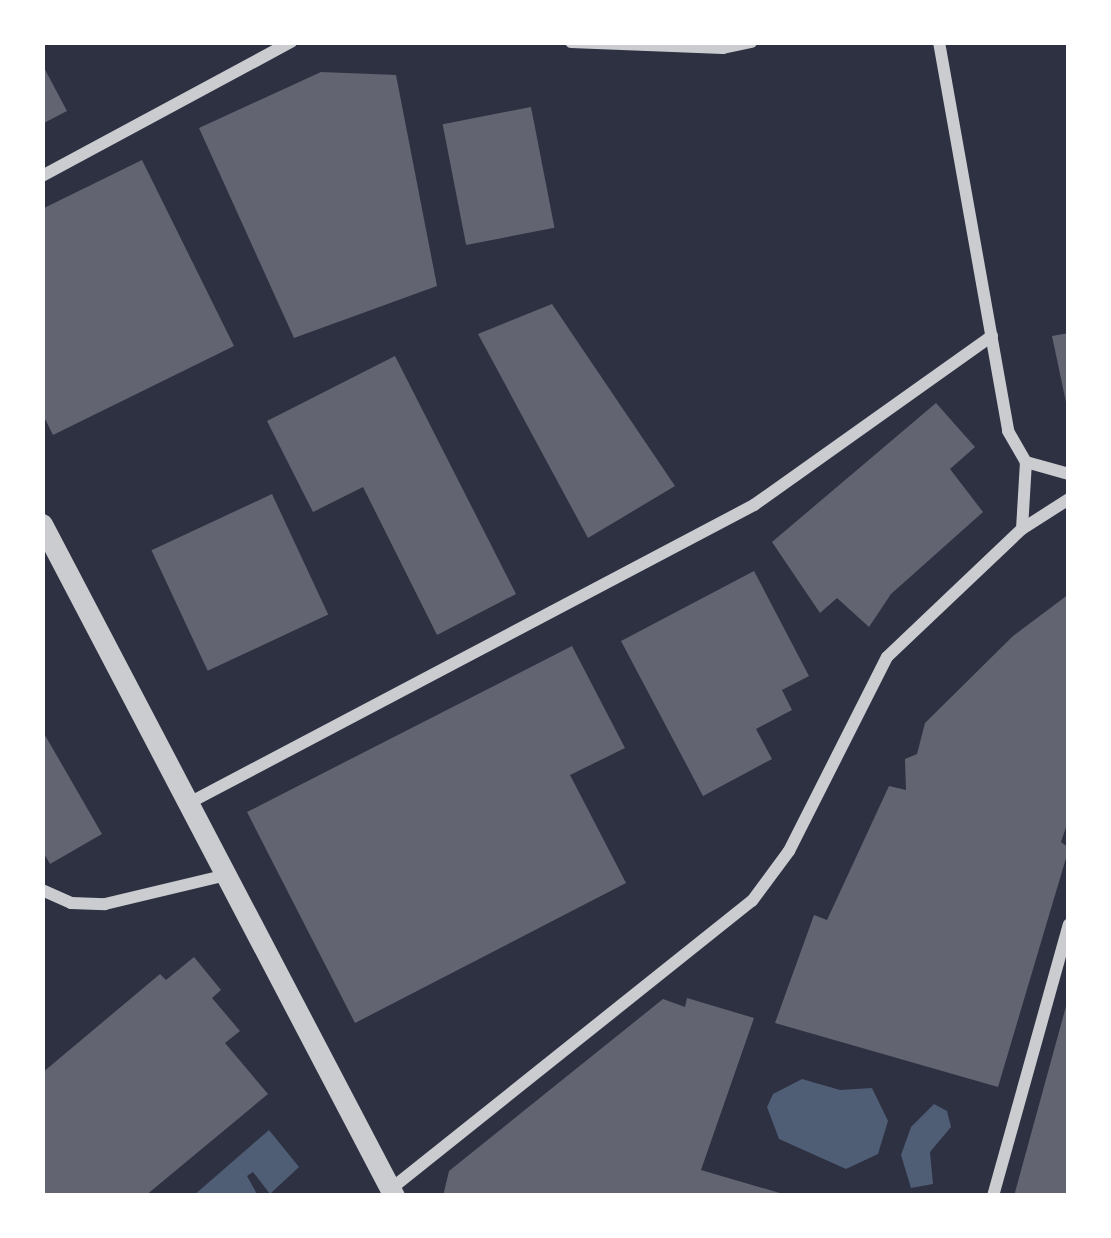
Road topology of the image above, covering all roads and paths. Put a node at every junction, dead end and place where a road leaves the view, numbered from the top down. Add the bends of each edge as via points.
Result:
1 (291, 42) edge
2 (571, 42) edge
3 (752, 42) edge
4 (939, 42) edge
5 (42, 176) edge
6 (992, 336) junction
7 (1026, 462) junction
8 (1069, 474) edge
9 (1069, 499) edge
10 (42, 524) edge
11 (1022, 529) junction
12 (189, 803) junction
13 (229, 875) junction
14 (42, 890) edge
15 (1069, 924) edge
16 (389, 1194) edge
17 (993, 1196) edge

1 - 5 street
2 - 3 street
4 - 6 street
6 - 7 street via 1008,431
6 - 12 street via 754,505
7 - 8 street
7 - 11 street
9 - 11 street
10 - 12 street
11 - 16 street via 887,657 789,851 752,902
12 - 13 street
13 - 14 street via 105,904 71,903
13 - 16 street
15 - 17 street

